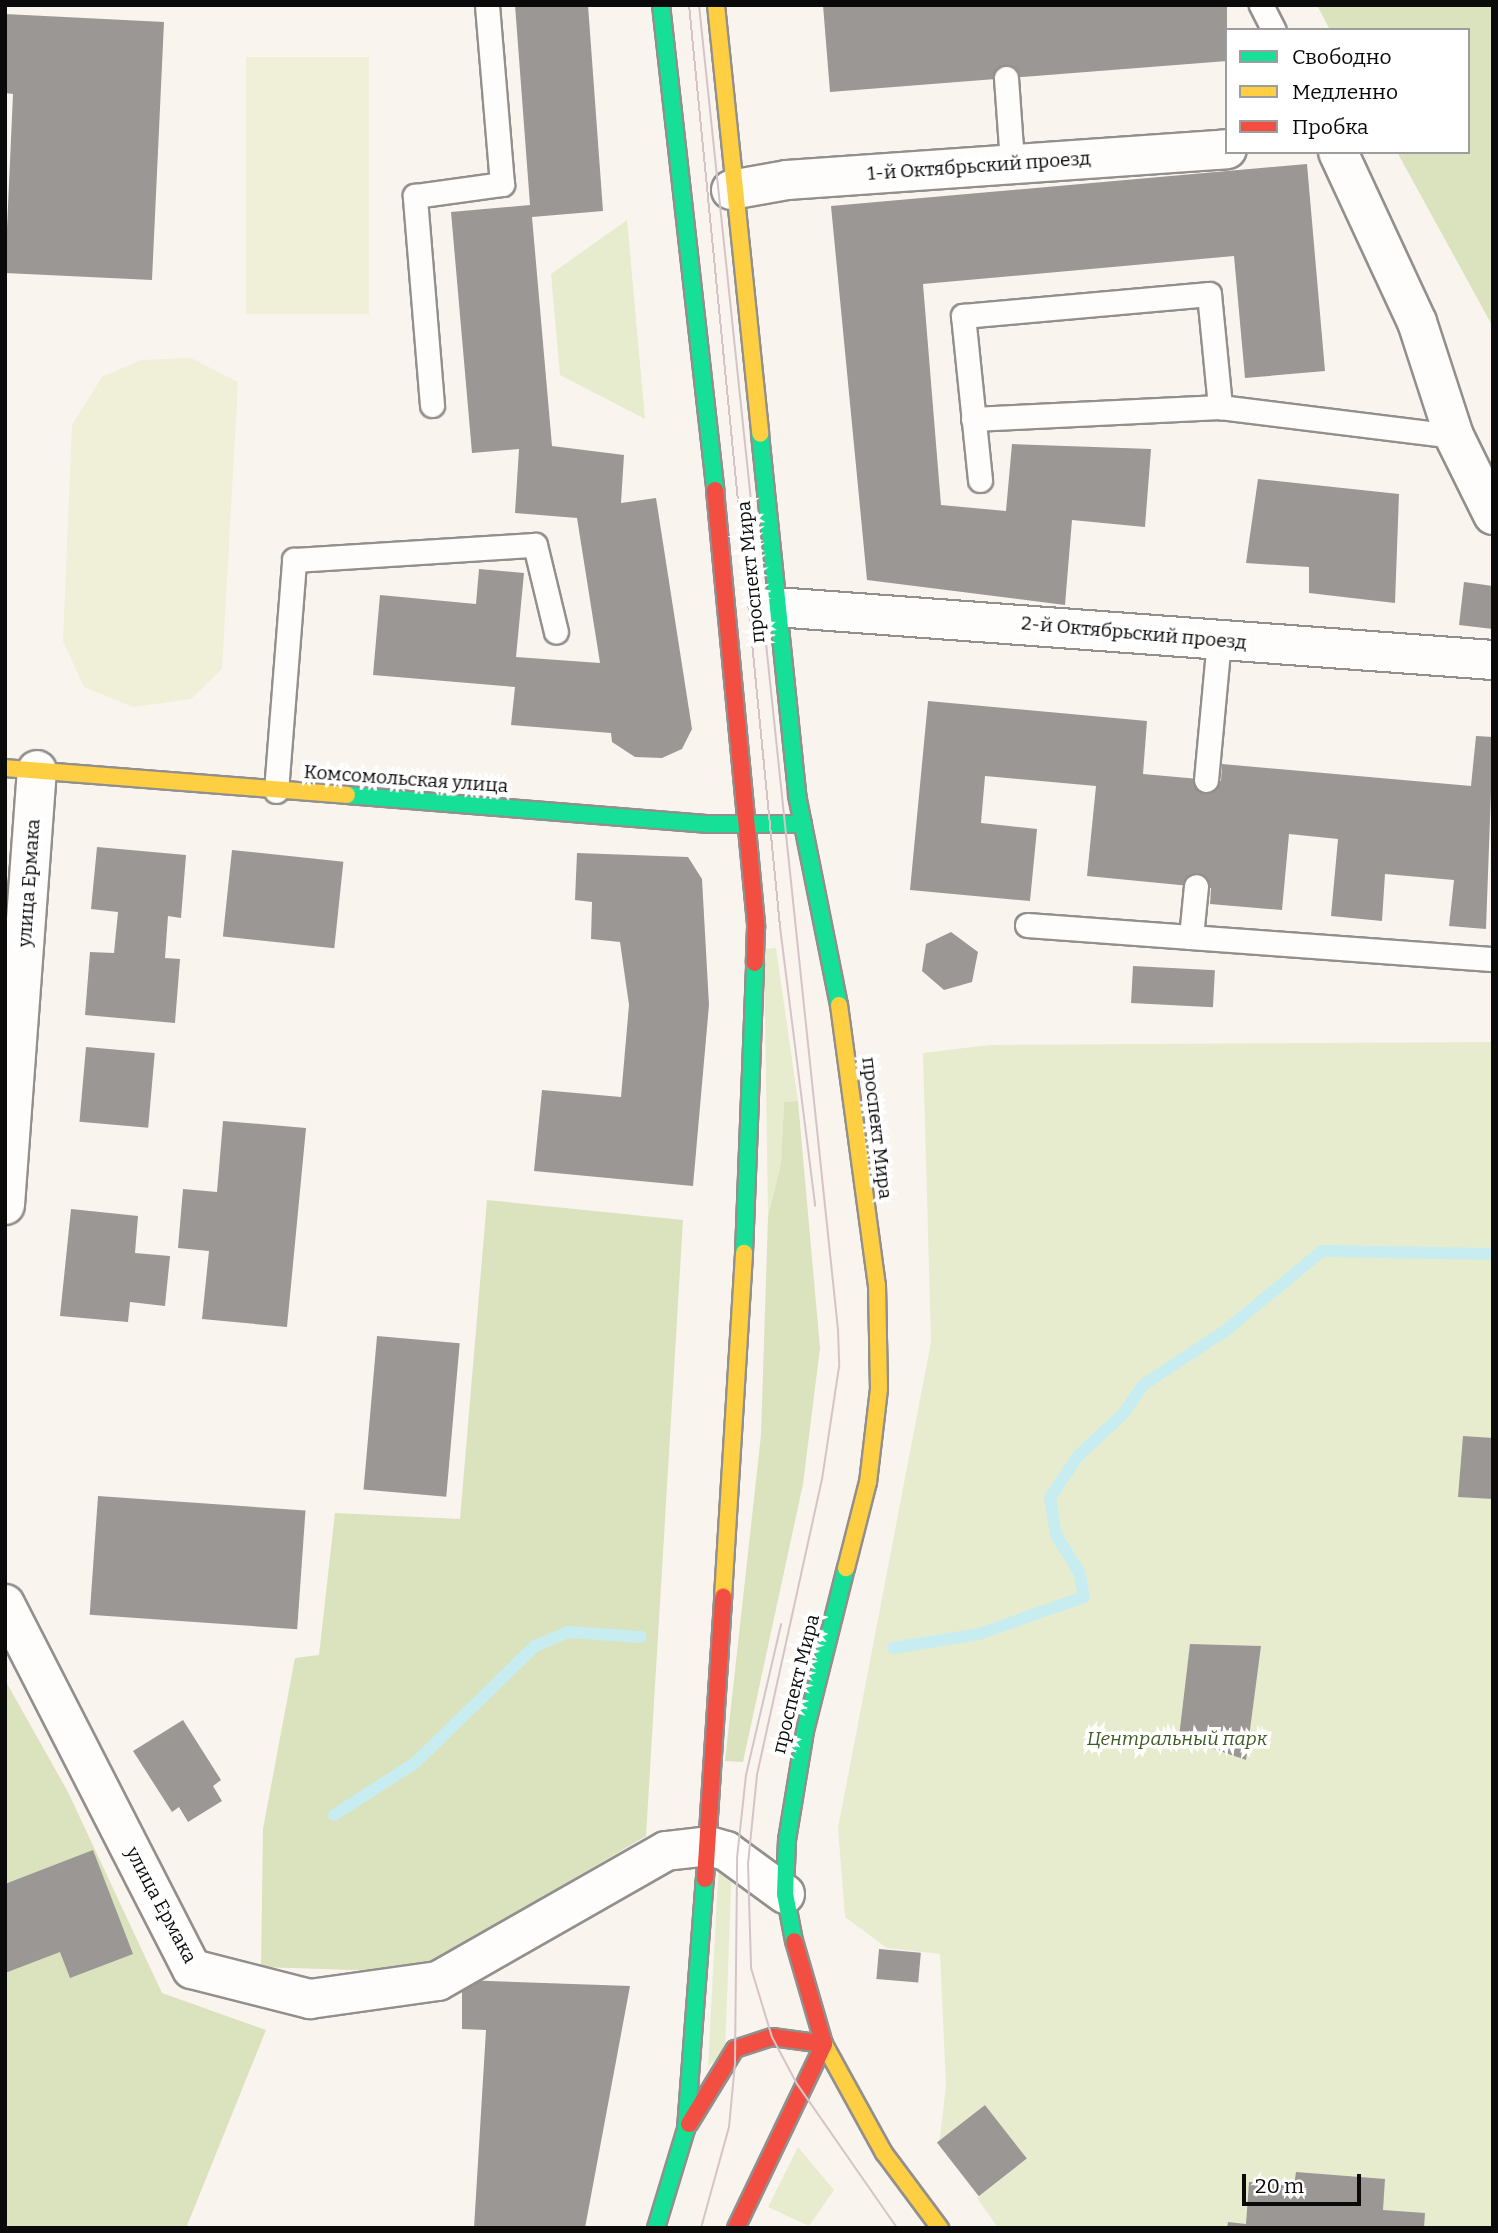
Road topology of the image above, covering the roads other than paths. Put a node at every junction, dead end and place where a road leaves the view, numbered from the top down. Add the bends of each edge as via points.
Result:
1 (487, 5) edge
2 (661, 5) edge
3 (716, 5) edge
4 (1261, 5) edge
5 (1273, 28) edge
6 (1006, 78) dead end
7 (1225, 149) edge
8 (1339, 154) edge
9 (1012, 162) junction
10 (731, 190) junction
11 (432, 405) dead end
12 (1220, 407) junction
13 (973, 419) junction
14 (1454, 436) junction
15 (980, 480) dead end
16 (1493, 515) edge
17 (776, 607) junction
18 (556, 632) dead end
19 (1219, 640) junction
20 (1493, 660) edge
21 (21, 769) edge
22 (1206, 779) dead end
23 (276, 791) junction
24 (803, 824) junction
25 (749, 825) junction
26 (1196, 886) dead end
27 (1027, 925) dead end
28 (1191, 937) junction
29 (1493, 959) edge
30 (5, 1205) edge
31 (5, 1604) edge
32 (709, 1846) junction
33 (785, 1894) junction
34 (824, 2045) junction
35 (686, 2129) junction
36 (656, 2228) edge
37 (736, 2228) edge
38 (940, 2228) edge

1 - 11 lane via 502,184 415,196
2 - 25 main road, проспект Мира
3 - 10 main road, проспект Мира
4 - 5 lane
6 - 9 lane
7 - 9 street, 1-й Октябрьский проезд
8 - 14 street via 1417,322
9 - 10 street, 1-й Октябрьский проезд via 787,180
10 - 17 main road, проспект Мира
12 - 13 lane
12 - 13 lane via 1209,294 963,316
12 - 14 lane
13 - 15 lane
14 - 16 street
17 - 19 street, 2-й Октябрьский проезд
17 - 24 main road, проспект Мира
18 - 23 lane via 535,545 294,560
19 - 20 street, 2-й Октябрьский проезд
19 - 22 lane
21 - 23 main road, Комсомольская улица
21 - 30 street, улица Ермака
23 - 25 main road, Комсомольская улица
24 - 25 main road, Комсомольская улица
24 - 33 main road, проспект Мира via 846,1054 877,1285 879,1389 868,1482 792,1792
25 - 32 main road, проспект Мира via 756,927 743,1283
26 - 28 lane
27 - 28 lane
28 - 29 lane
31 - 32 street, улица Ермака via 192,1969 310,1999 438,1981 629,1868 666,1851
32 - 33 street via 748,1864
32 - 35 main road, проспект Мира
33 - 34 main road, проспект Мира via 800,1974
34 - 35 main road via 772,2037 735,2049
34 - 37 main road via 767,2154
34 - 38 main road, проспект Мира via 884,2152
35 - 36 main road, проспект Мира

